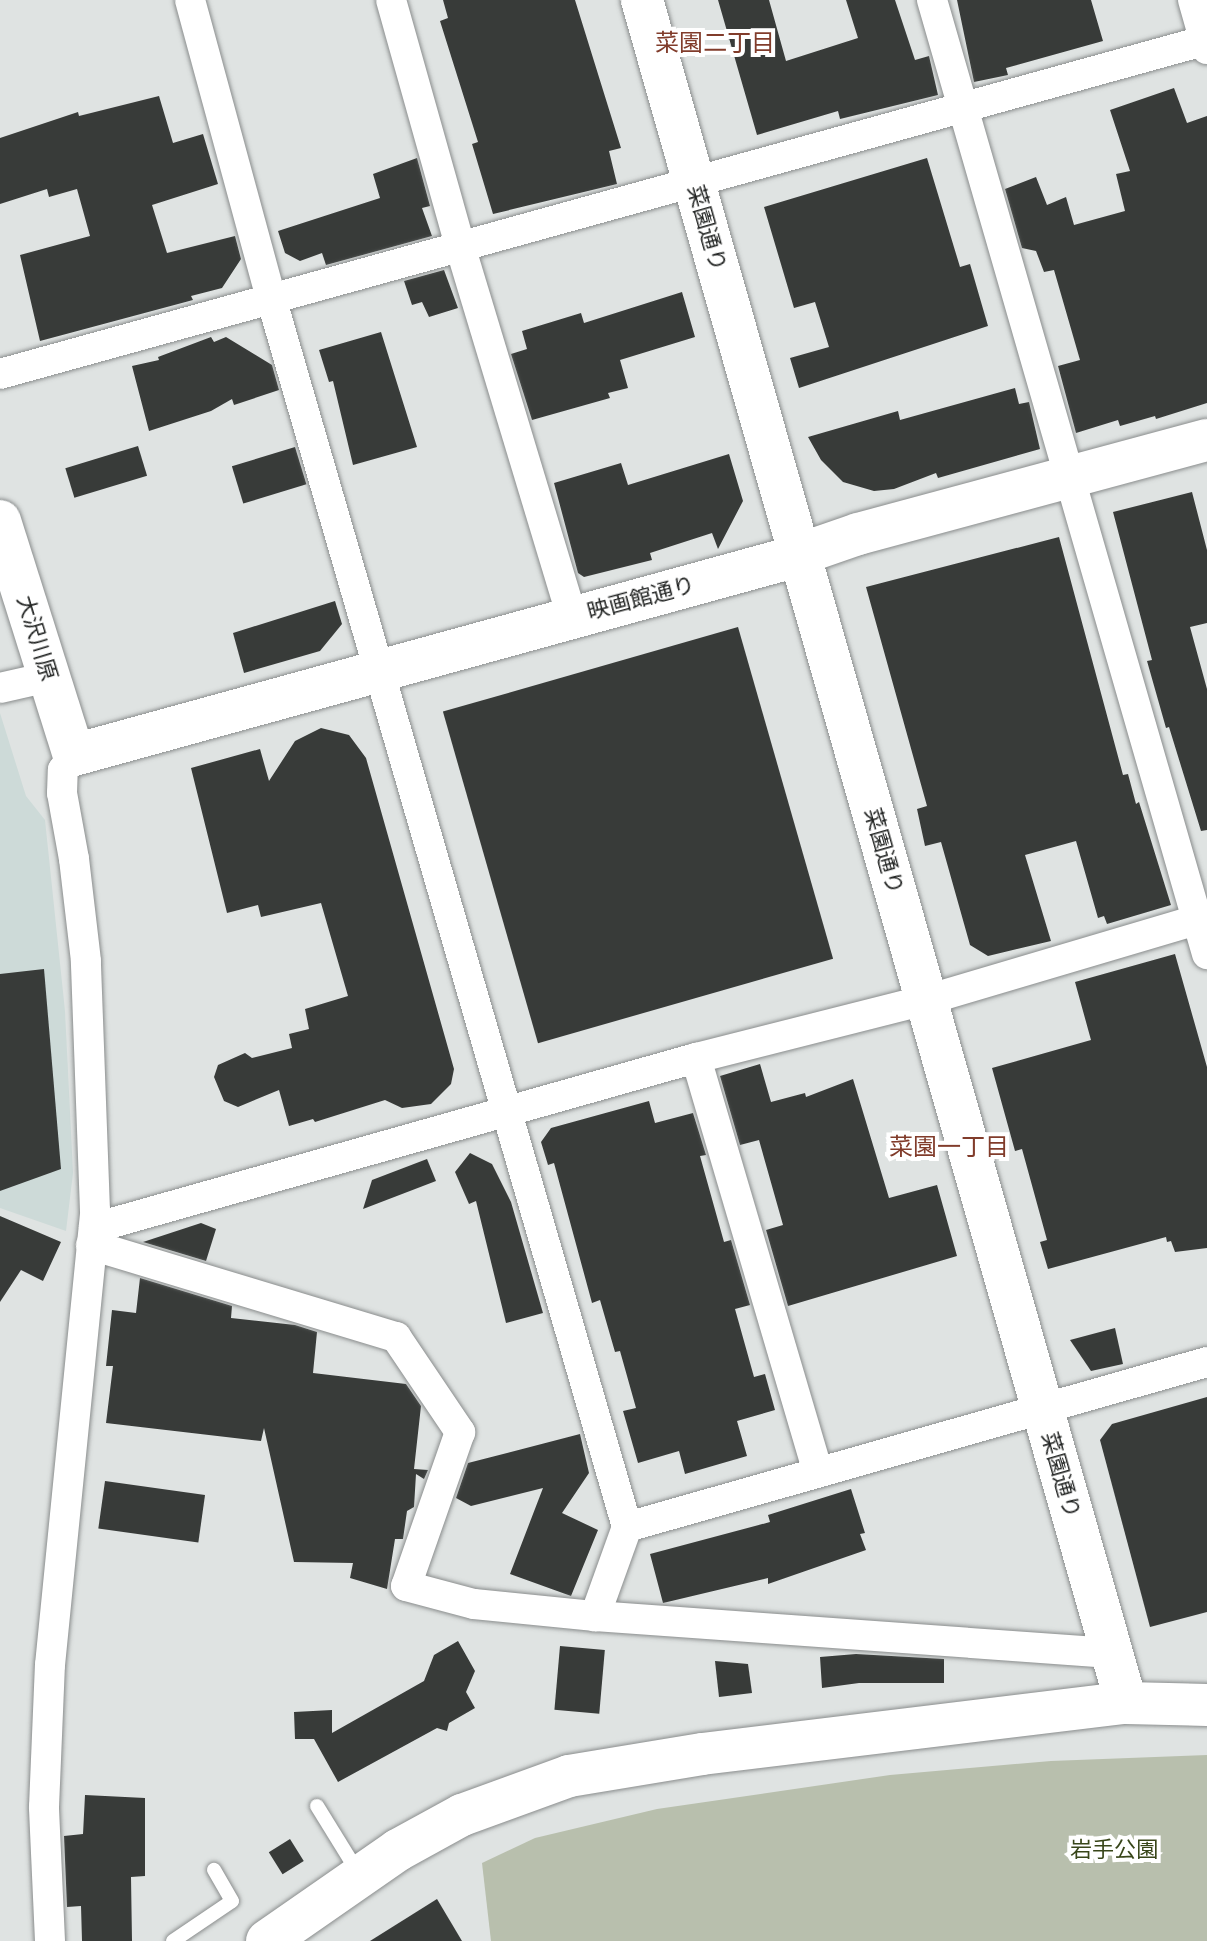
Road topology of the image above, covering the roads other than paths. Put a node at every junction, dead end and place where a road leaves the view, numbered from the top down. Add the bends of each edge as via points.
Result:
1 (190, 0) edge
2 (391, 0) edge
3 (642, 0) edge
4 (932, 0) edge
5 (1193, 0) edge
6 (1206, 43) edge
7 (963, 107) junction
8 (693, 181) junction
9 (460, 246) junction
10 (272, 301) junction
11 (0, 374) edge
12 (1207, 440) edge
13 (1067, 477) junction
14 (0, 521) edge
15 (800, 555) junction
16 (572, 617) junction
17 (382, 672) junction
18 (49, 677) junction
19 (0, 688) edge
20 (74, 755) junction
21 (1202, 919) edge
22 (1207, 954) edge
23 (926, 1000) junction
24 (696, 1058) junction
25 (509, 1112) junction
26 (92, 1236) junction
27 (1207, 1362) edge
28 (1042, 1409) junction
29 (818, 1472) junction
30 (627, 1527) junction
31 (595, 1616) junction
32 (1111, 1653) junction
33 (1126, 1703) junction
34 (1207, 1705) edge
35 (317, 1806) dead end
36 (214, 1870) dead end
37 (360, 1876) junction
38 (50, 1941) edge
39 (173, 1941) edge
40 (267, 1941) edge

1 - 10 street
2 - 9 street
3 - 8 street, 菜園通り
4 - 7 street
5 - 6 street
6 - 7 street
7 - 8 street
7 - 13 street
8 - 9 street
8 - 15 street, 菜園通り
9 - 10 street
9 - 16 street
10 - 11 street
10 - 17 street
12 - 13 street, 映画館通り
13 - 15 street, 映画館通り
13 - 21 street
14 - 18 street, 大沢川原
15 - 16 street, 映画館通り
15 - 23 street, 菜園通り
16 - 17 street, 映画館通り
17 - 20 street, 映画館通り
17 - 25 street
18 - 19 street
18 - 20 street, 大沢川原
20 - 26 street via 63,770 62,793 86,961
21 - 22 street
21 - 23 street
23 - 24 street
23 - 28 street, 菜園通り
24 - 25 street
24 - 29 street
25 - 26 street
25 - 30 street
26 - 31 street via 396,1337 460,1432 406,1586 474,1604
26 - 38 street via 50,1665 44,1807
27 - 28 street
28 - 29 street
28 - 32 street, 菜園通り
29 - 30 street
30 - 31 street
31 - 32 street
32 - 33 street, 菜園通り
33 - 34 street
33 - 37 street via 601,1769 462,1815
35 - 37 lane
36 - 39 lane via 232,1901
37 - 40 street

